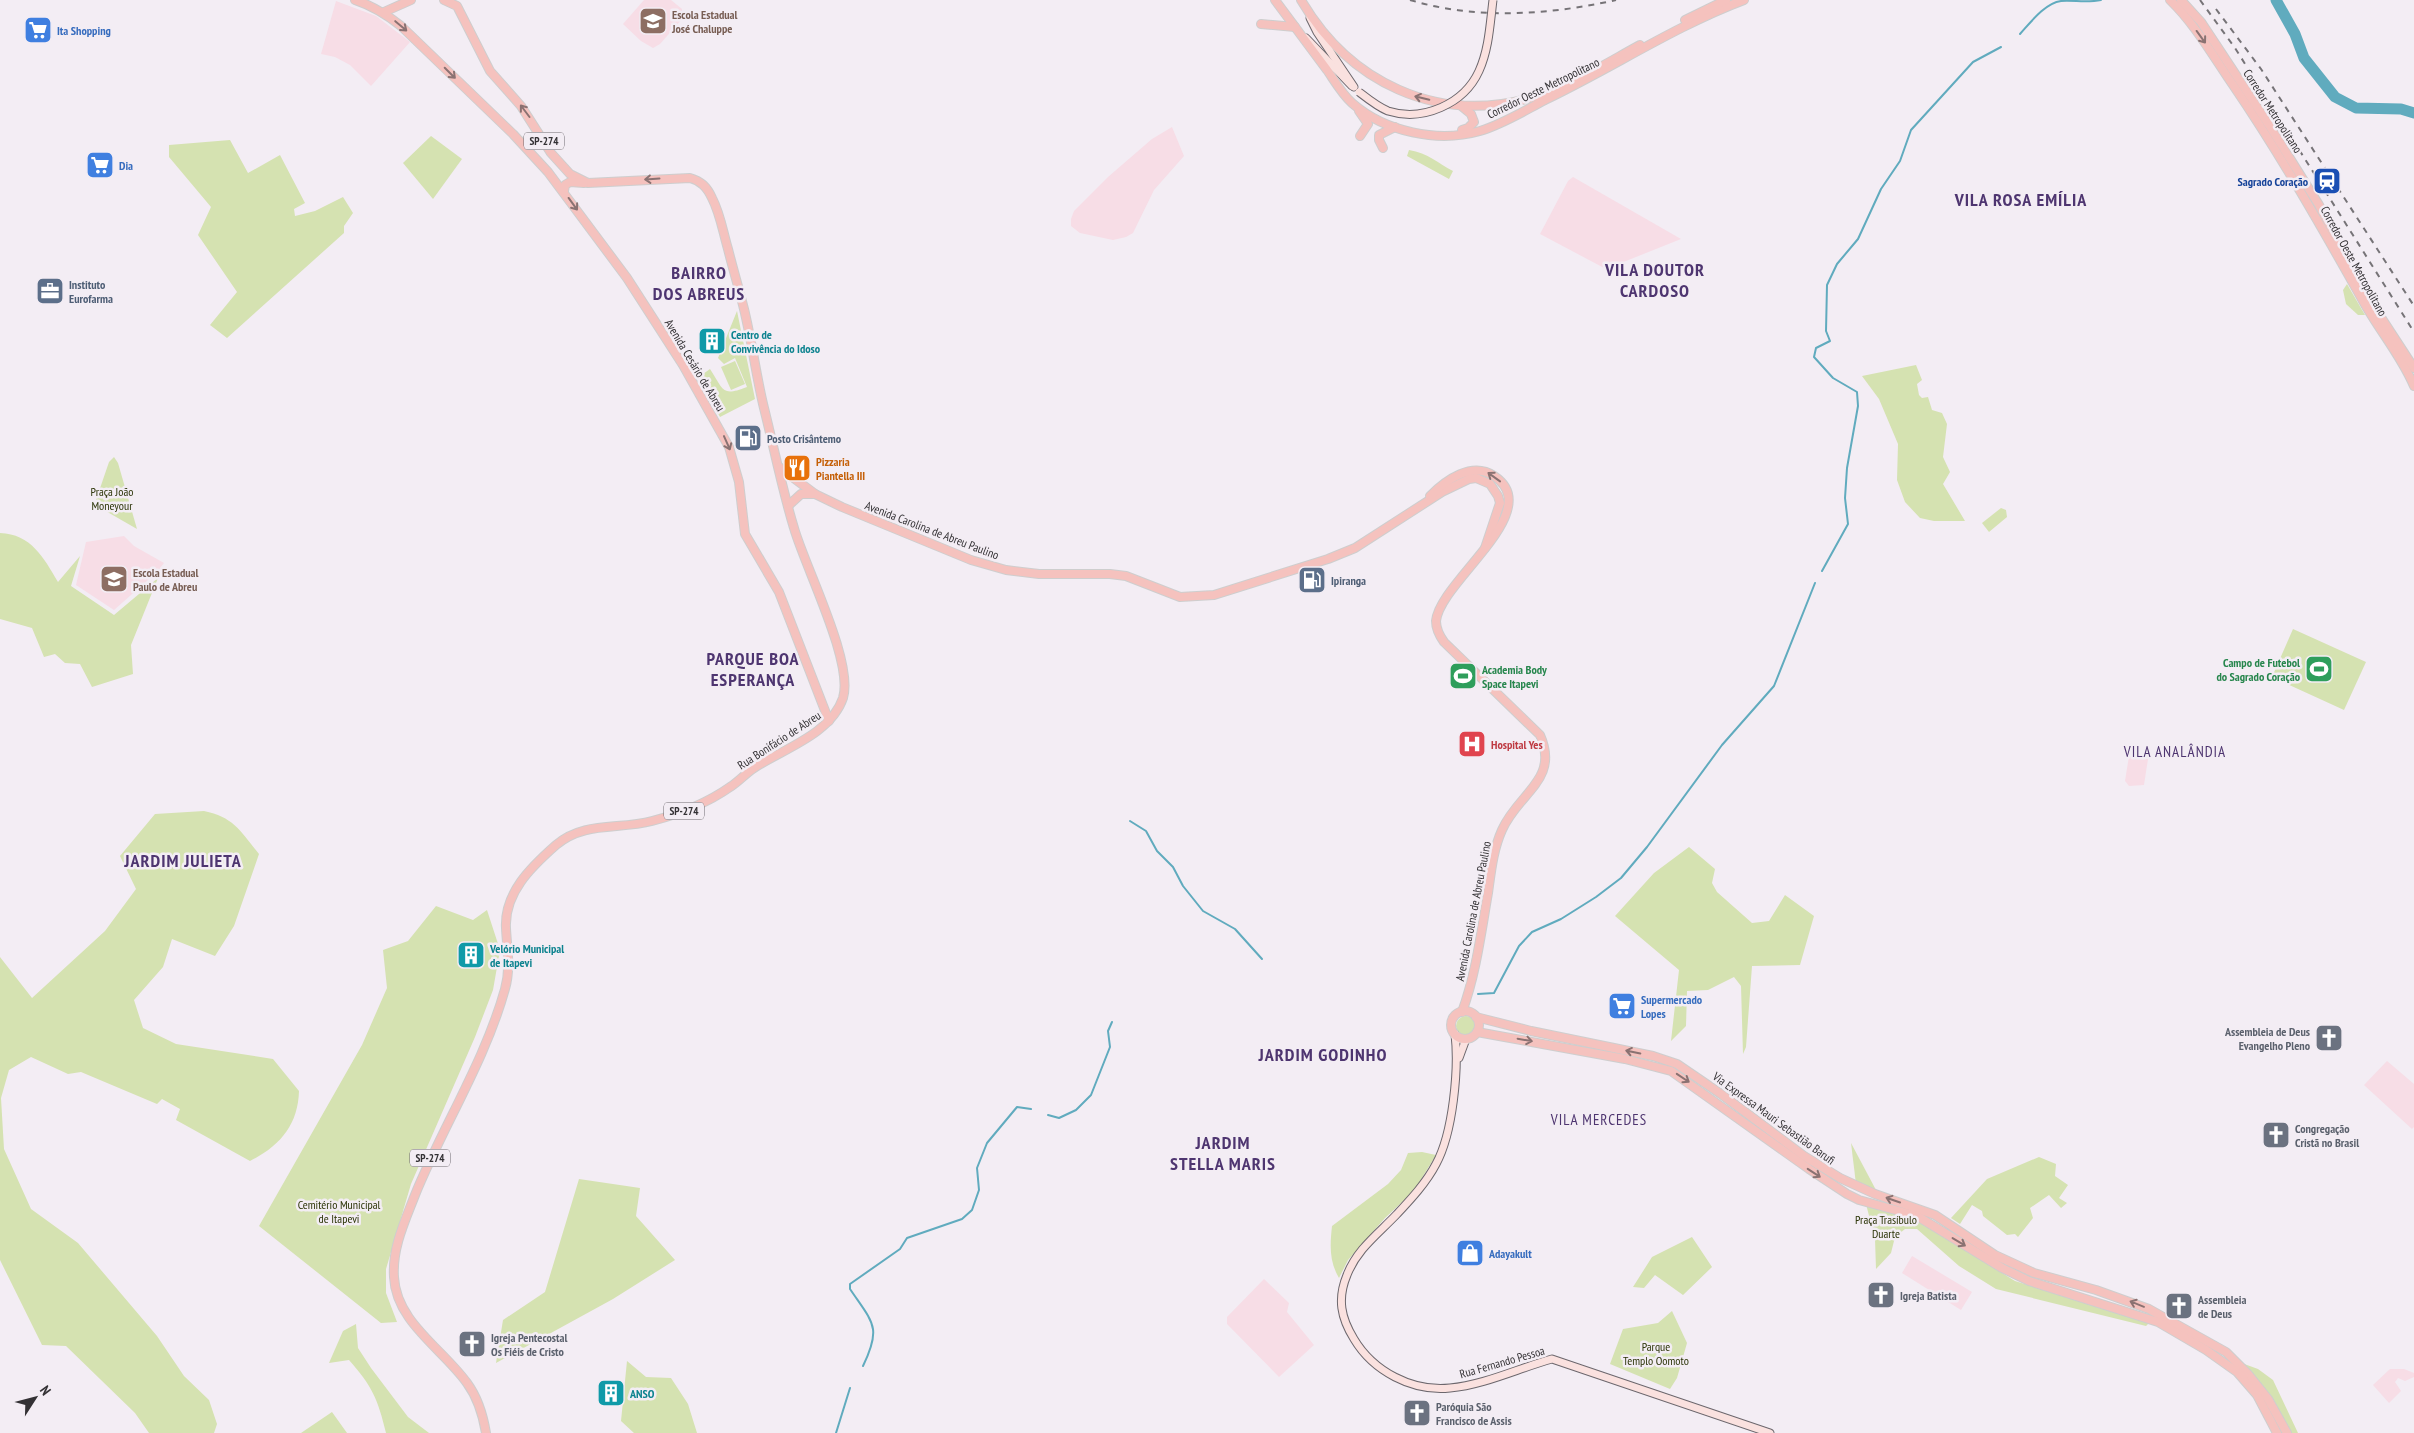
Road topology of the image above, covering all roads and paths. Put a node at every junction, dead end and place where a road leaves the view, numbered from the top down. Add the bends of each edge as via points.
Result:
1 (355, 0) edge
2 (411, 0) edge
3 (444, 0) edge
4 (1275, 0) edge
5 (1301, 0) edge
6 (1493, 0) edge
7 (1726, 0) edge
8 (1744, 0) edge
9 (2170, 0) edge
10 (2176, 0) edge
11 (2181, 0) edge
12 (1306, 10) junction
13 (384, 12) junction
14 (2199, 19) junction
15 (1261, 24) dead end
16 (1297, 29) junction
17 (1357, 90) junction
18 (1353, 103) junction
19 (1459, 105) junction
20 (1395, 127) junction
21 (1438, 135) junction
22 (1360, 136) dead end
23 (1383, 148) dead end
24 (588, 183) junction
25 (564, 190) junction
26 (2346, 271) junction
27 (2360, 280) junction
28 (2414, 368) edge
29 (2414, 386) edge
30 (779, 467) junction
31 (815, 494) junction
32 (1510, 502) junction
33 (1424, 503) junction
34 (1500, 503) junction
35 (789, 505) junction
36 (1485, 548) junction
37 (830, 721) junction
38 (1469, 994) junction
39 (1462, 1012) junction
40 (1474, 1015) junction
41 (1477, 1032) junction
42 (1455, 1034) junction
43 (1466, 1039) junction
44 (1458, 1060) junction
45 (486, 1433) edge
46 (1770, 1433) edge
47 (2276, 1433) edge
48 (2287, 1433) edge

1 - 13 main road, Avenida Cesário de Abreu
2 - 13 main road
24 -> 3 main road, SP-274 via 563,169 530,118 482,59 457,6
4 - 16 main road, Corredor Oeste Metropolitano
5 - 12 main road
6 - 17 main road, bridge via 1486,54 1479,72 1471,85 1453,100 1425,113 1400,113 1387,111
7 - 19 main road via 1553,90 1511,103
8 - 21 main road, Corredor Oeste Metropolitano via 1690,23 1505,120 1479,131
9 -> 26 main road, Corredor Oeste Metropolitano via 2203,40 2262,128
10 - 14 main road
11 - 14 main road, Corredor Metropolitano
12 - 17 main road via 1317,32
19 -> 12 main road via 1423,99 1374,78 1349,60
13 -> 25 main road, Avenida Cesário de Abreu via 514,134
14 - 27 main road, Corredor Metropolitano via 2319,205
15 - 16 main road
16 - 17 main road
16 - 18 main road, Corredor Oeste Metropolitano
18 - 20 main road, Corredor Oeste Metropolitano
18 - 22 main road via 1368,124
19 - 21 main road via 1473,117 1472,125
20 - 21 main road, Corredor Oeste Metropolitano
20 - 23 main road via 1380,134
24 - 25 main road via 570,182
30 -> 24 main road, SP-274 via 755,372 745,312 714,201 700,181 676,177
25 -> 37 main road, Avenida Cesário de Abreu via 633,286 688,372 726,440 737,475 745,534 779,592
26 - 27 main road
26 - 29 main road, Corredor Oeste Metropolitano
27 - 28 main road, Corredor Metropolitano
30 - 31 main road, Avenida Carolina de Abreu Paulino
30 - 35 main road, Rua Bonifácio de Abreu / SP-274
31 - 33 main road, Avenida Carolina de Abreu Paulino via 937,547 1006,570 1039,574 1110,574 1180,597 1195,598 1214,595 1355,548
31 - 35 main road via 801,494
32 -> 33 main road, Avenida Carolina de Abreu Paulino via 1508,492 1495,476 1476,470 1455,476
32 - 34 main road via 1505,506
32 - 36 main road, Avenida Carolina de Abreu Paulino via 1506,515
33 - 34 main road, Avenida Carolina de Abreu Paulino via 1476,478 1490,484
34 - 36 main road, Avenida Carolina de Abreu Paulino
35 - 37 main road, Rua Bonifácio de Abreu / SP-274 via 794,528 844,668 843,698
36 - 38 main road, Avenida Carolina de Abreu Paulino via 1444,599 1436,620 1437,630 1444,642 1540,736 1546,748 1546,763 1538,783 1521,799 1497,842
37 - 45 main road, Rua Bonifácio de Abreu / SP-274 via 751,770 733,786 698,805 638,824 581,830 559,843 518,885 506,911 510,968 501,1003 476,1066 429,1161 394,1257 394,1280 403,1307 468,1383 482,1412
38 - 39 main road, Avenida Carolina de Abreu Paulino
38 - 40 main road, Avenida Carolina de Abreu Paulino
39 - 40 main road
39 - 42 main road via 1452,1021
40 - 41 main road via 1479,1026
48 -> 40 main road, Via Expressa Mauri Sebastião Barufi via 2268,1399 2226,1352 2149,1309 2034,1273 1995,1255 1935,1215 1840,1178 1804,1156 1677,1064
41 - 43 main road
41 -> 47 main road, Via Expressa Mauri Sebastião Barufi via 1625,1059 1671,1071 1847,1194 1918,1216 2016,1275 2158,1322 2206,1350 2237,1372 2257,1395
42 - 43 main road
42 - 44 main road, Rua Fernando Pessoa
43 - 44 main road, Rua Fernando Pessoa
44 - 46 main road, Rua Fernando Pessoa via 1446,1134 1437,1162 1412,1198 1362,1249 1347,1275 1341,1307 1347,1327 1359,1348 1383,1371 1431,1388 1451,1388 1552,1359

